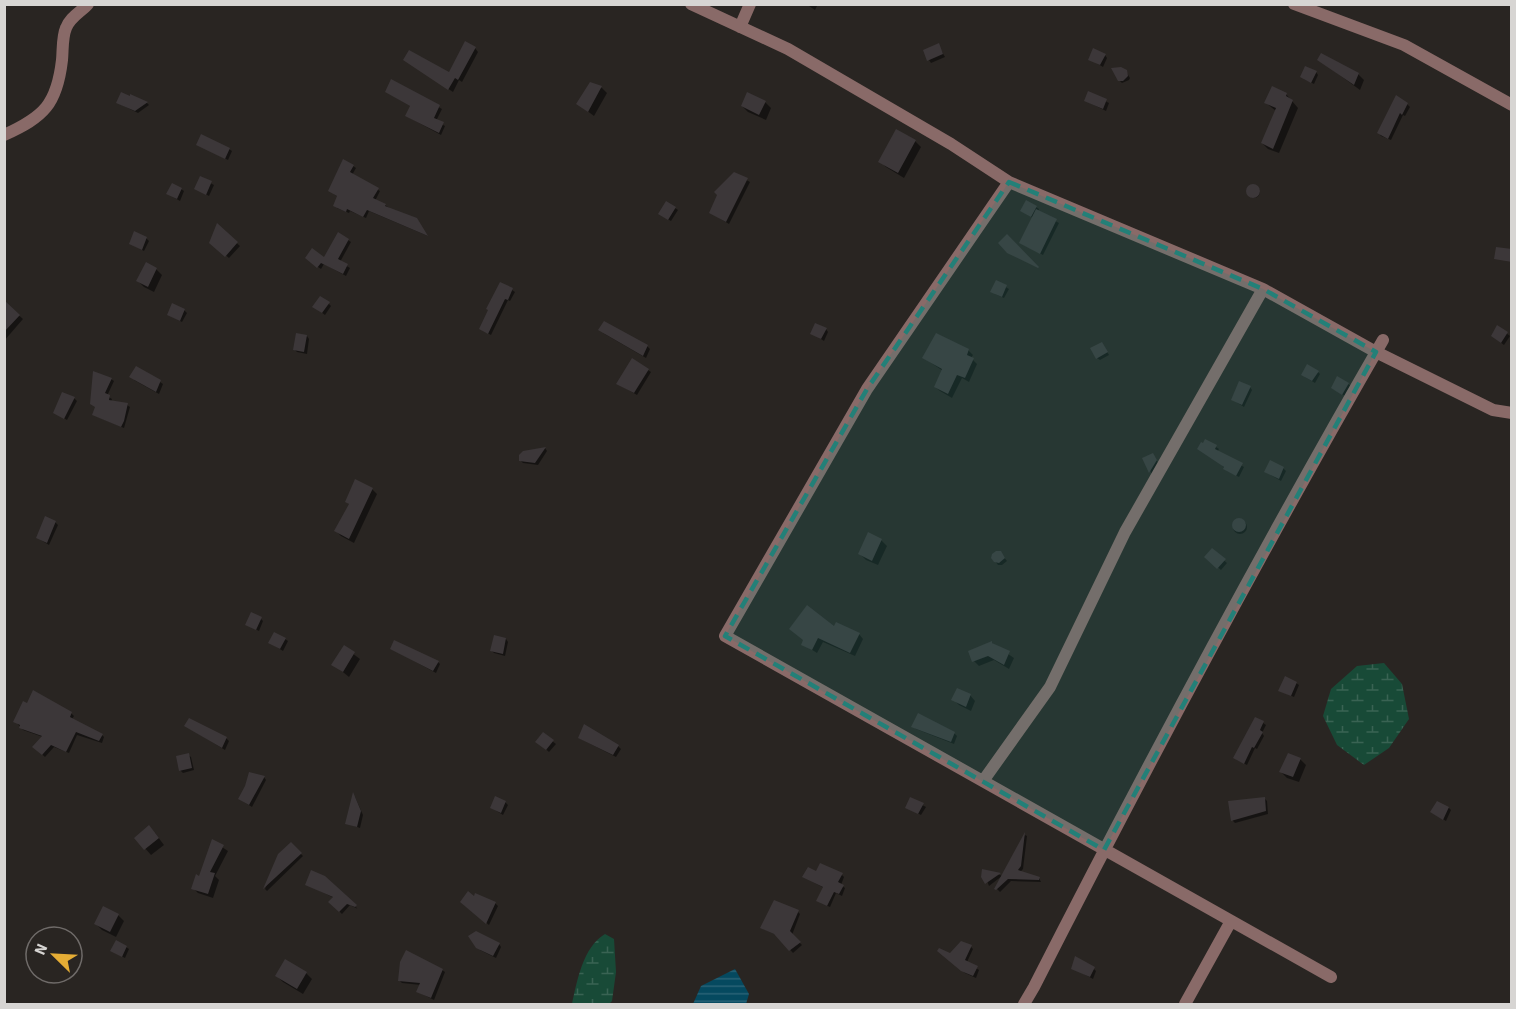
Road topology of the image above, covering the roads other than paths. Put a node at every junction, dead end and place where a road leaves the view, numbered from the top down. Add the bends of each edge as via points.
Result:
1 (88, 4) edge
2 (691, 4) edge
3 (750, 4) edge
4 (1294, 4) edge
5 (740, 27) junction
6 (1512, 105) edge
7 (4, 135) edge
8 (1009, 182) junction
9 (1263, 289) junction
10 (1383, 340) dead end
11 (1376, 352) junction
12 (1512, 413) edge
13 (983, 781) junction
14 (1104, 850) junction
15 (1231, 921) junction
16 (1331, 978) dead end
17 (1023, 1005) edge
18 (1185, 1005) edge

1 - 7 street via 66,27 54,99 38,116
2 - 5 street
3 - 5 street
4 - 6 street via 1404,45
5 - 8 street via 863,91
8 - 9 street
8 - 13 street via 867,389 725,636
9 - 11 street
9 - 13 street via 1125,532 1050,687
10 - 11 street
11 - 12 street via 1493,410
11 - 14 street
13 - 14 street
14 - 15 street
14 - 17 street
15 - 16 street
15 - 18 street

